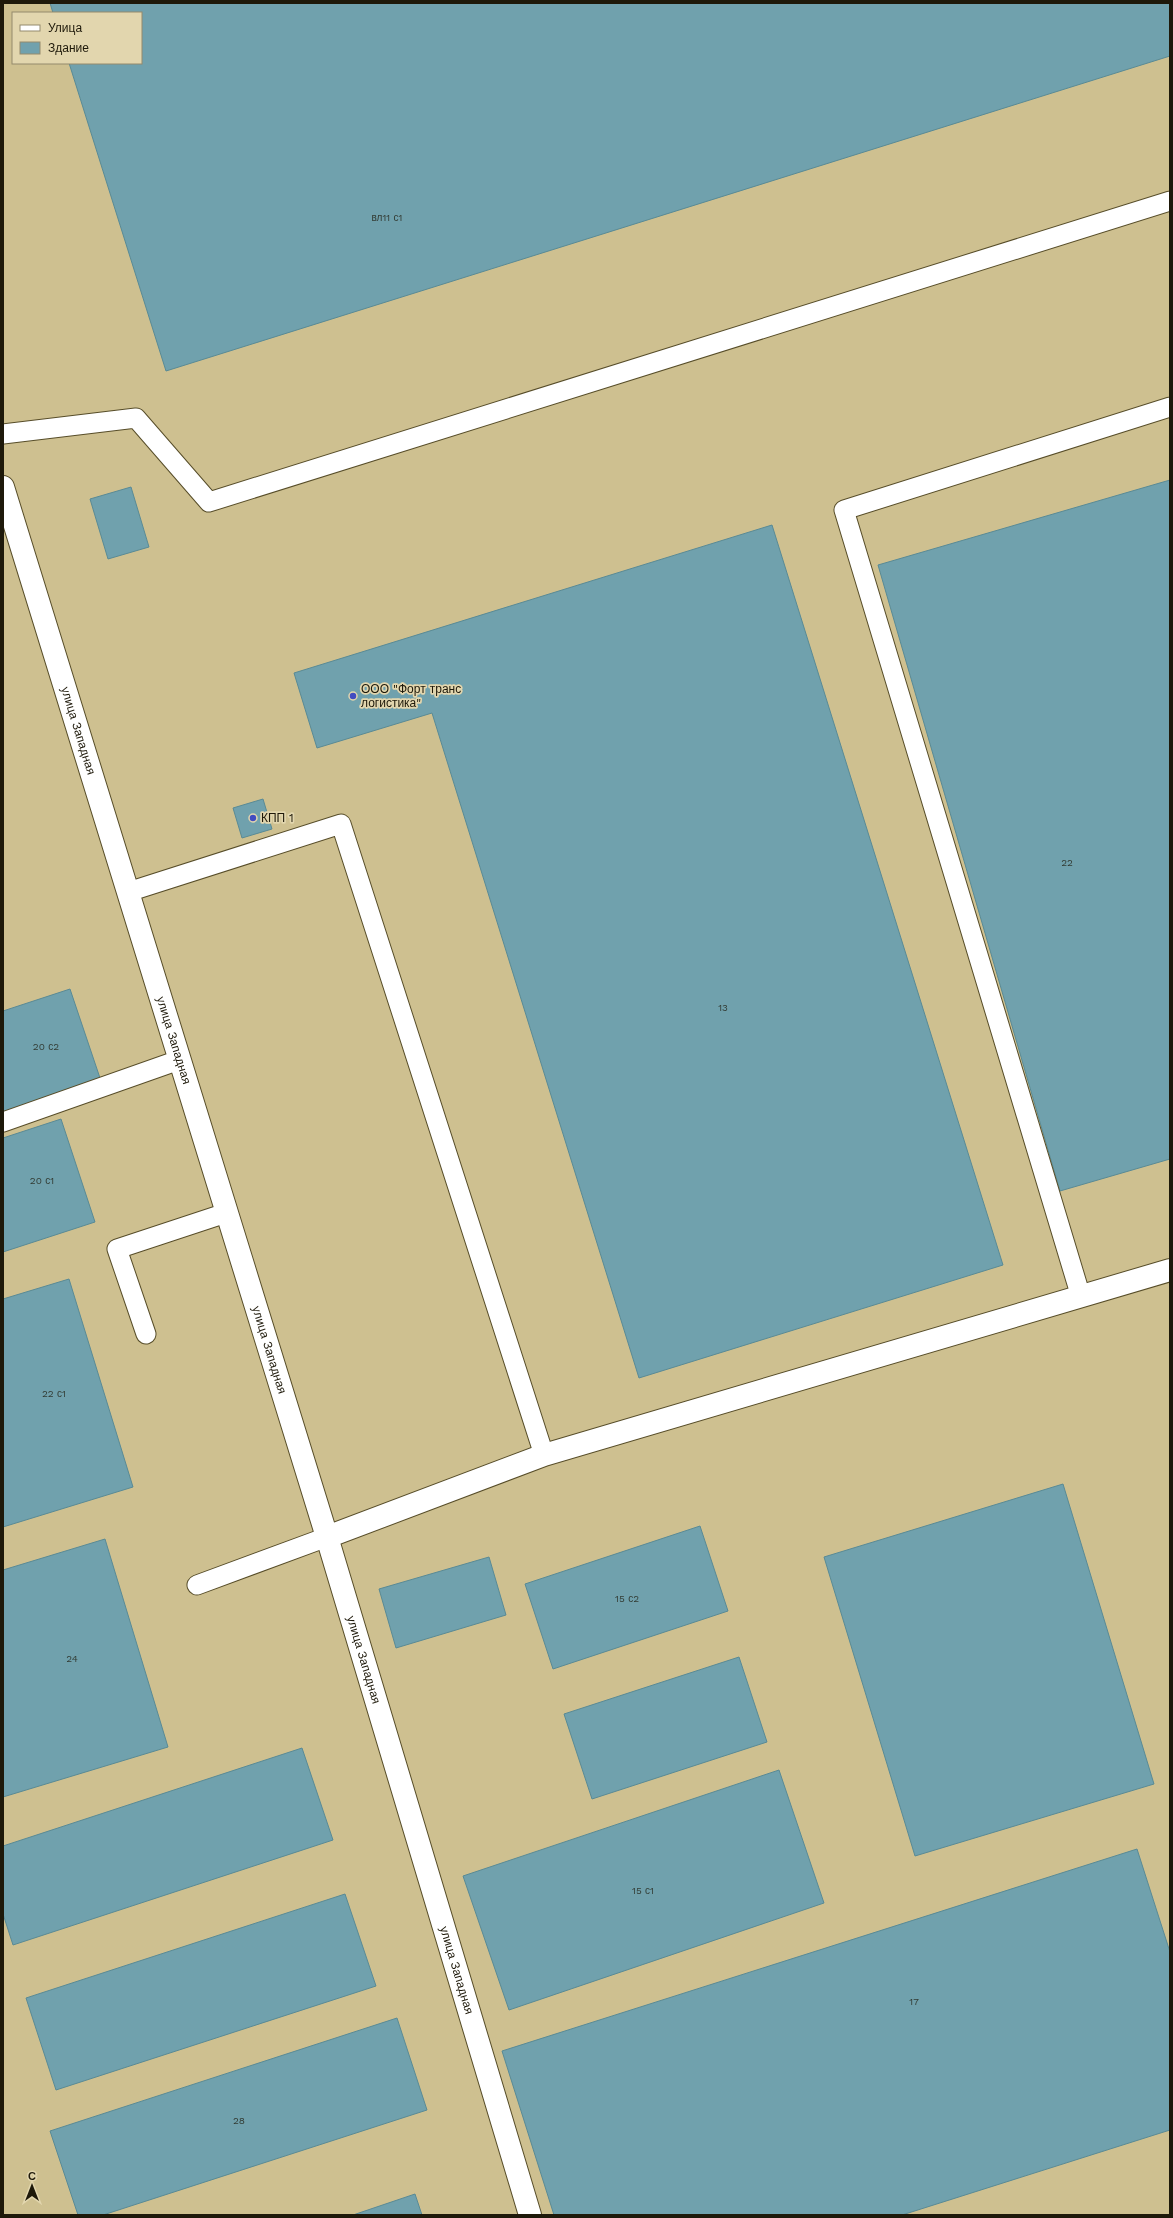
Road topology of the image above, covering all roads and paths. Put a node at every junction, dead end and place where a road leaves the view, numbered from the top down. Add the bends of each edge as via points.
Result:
1 (1170, 201) edge
2 (1170, 407) edge
3 (3, 434) edge
4 (3, 487) edge
5 (128, 892) junction
6 (179, 1060) junction
7 (3, 1122) edge
8 (226, 1213) junction
9 (1170, 1270) edge
10 (1080, 1297) junction
11 (146, 1334) dead end
12 (544, 1455) junction
13 (327, 1537) junction
14 (197, 1585) dead end
15 (530, 2215) edge

1 - 3 lane via 209,502 136,418
2 - 10 lane via 844,510
4 - 5 street, улица Западная
5 - 6 street, улица Западная
5 - 12 lane via 341,824
6 - 7 lane
6 - 8 street, улица Западная
8 - 11 lane via 117,1249
8 - 13 street, улица Западная
9 - 10 street
10 - 12 street
12 - 13 street
13 - 14 lane
13 - 15 street, улица Западная

